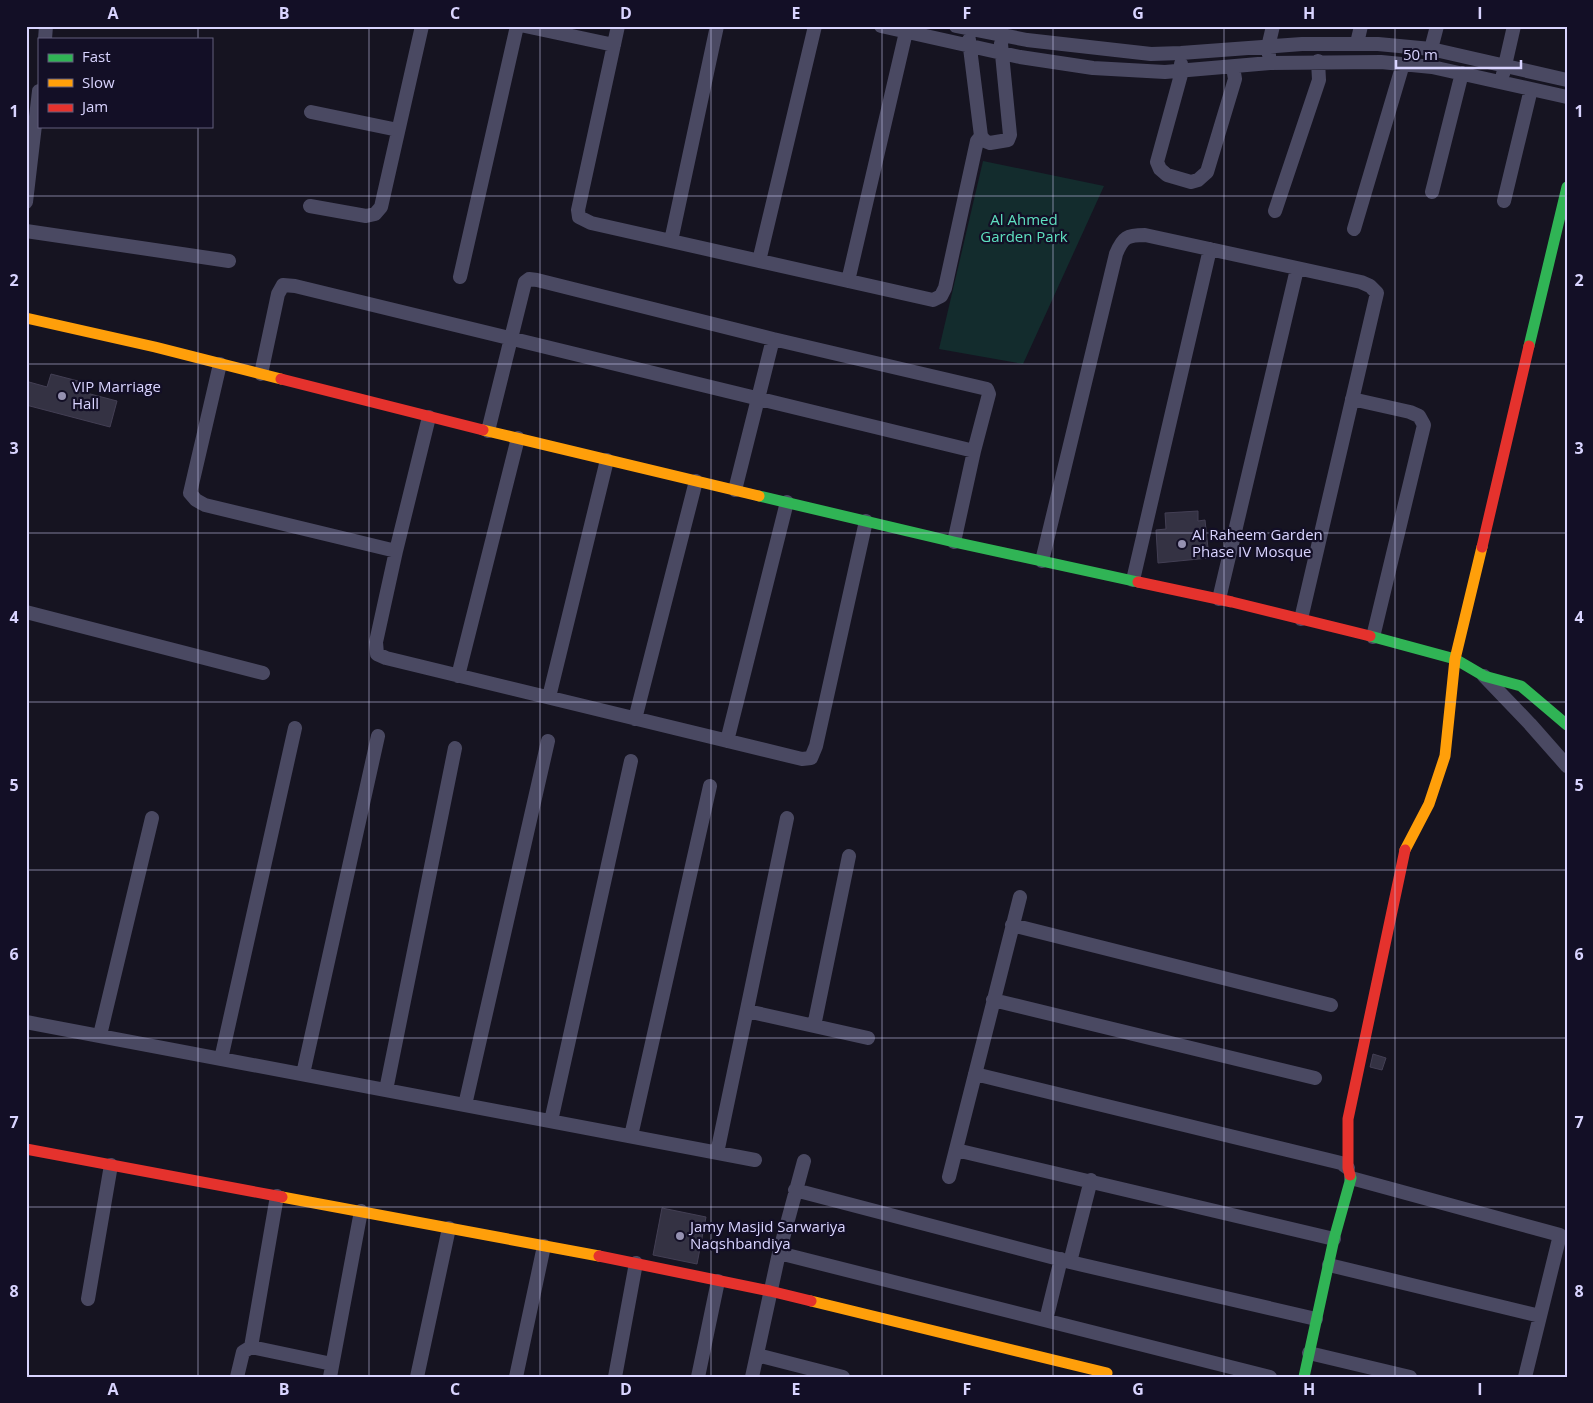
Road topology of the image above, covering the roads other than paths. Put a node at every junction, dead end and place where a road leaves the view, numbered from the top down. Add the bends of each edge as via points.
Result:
1 (422, 26) edge
2 (517, 26) edge
3 (525, 26) edge
4 (618, 26) edge
5 (717, 26) edge
6 (815, 26) edge
7 (881, 26) edge
8 (1274, 26) edge
9 (1361, 26) edge
10 (1437, 26) edge
11 (1514, 26) edge
12 (964, 27) edge
13 (1000, 31) edge
14 (906, 32) junction
15 (1357, 43) junction
16 (614, 45) junction
17 (970, 47) junction
18 (1268, 47) junction
19 (1431, 49) junction
20 (1001, 52) junction
21 (1181, 53) junction
22 (1318, 61) junction
23 (1270, 63) junction
24 (1403, 64) junction
25 (1504, 65) junction
26 (1233, 67) junction
27 (1182, 71) junction
28 (1462, 73) junction
29 (1567, 80) edge
30 (1501, 83) junction
31 (1531, 89) junction
32 (1567, 97) edge
33 (38, 101) edge
34 (311, 112) dead end
35 (398, 130) junction
36 (981, 136) junction
37 (1567, 187) edge
38 (1432, 192) dead end
39 (1504, 201) dead end
40 (26, 202) edge
41 (310, 206) dead end
42 (1276, 211) dead end
43 (1354, 229) dead end
44 (26, 231) edge
45 (671, 241) junction
46 (1210, 249) junction
47 (229, 261) dead end
48 (759, 261) junction
49 (1298, 268) junction
50 (460, 277) dead end
51 (848, 281) junction
52 (26, 318) edge
53 (511, 339) junction
54 (773, 339) junction
55 (220, 364) junction
56 (261, 374) junction
57 (1352, 398) junction
58 (758, 400) junction
59 (428, 417) junction
60 (488, 431) junction
61 (518, 438) junction
62 (974, 451) junction
63 (607, 460) junction
64 (696, 481) junction
65 (735, 490) junction
66 (787, 502) junction
67 (866, 521) junction
68 (954, 542) junction
69 (396, 551) junction
70 (1042, 560) junction
71 (1133, 580) junction
72 (1219, 599) junction
73 (26, 612) edge
74 (1301, 619) junction
75 (1374, 637) junction
76 (1455, 659) junction
77 (263, 673) dead end
78 (458, 676) junction
79 (1484, 676) junction
80 (549, 697) junction
81 (635, 718) junction
82 (1567, 725) edge
83 (295, 728) dead end
84 (378, 736) dead end
85 (548, 741) dead end
86 (727, 741) junction
87 (455, 748) dead end
88 (631, 761) dead end
89 (1567, 766) edge
90 (710, 786) dead end
91 (152, 818) dead end
92 (787, 818) dead end
93 (849, 856) dead end
94 (1020, 897) dead end
95 (1012, 925) junction
96 (993, 1000) junction
97 (1331, 1005) dead end
98 (747, 1011) junction
99 (26, 1022) edge
100 (814, 1026) junction
101 (100, 1036) junction
102 (868, 1038) dead end
103 (221, 1059) junction
104 (303, 1074) junction
105 (975, 1074) junction
106 (1315, 1078) dead end
107 (386, 1090) junction
108 (466, 1105) junction
109 (551, 1121) junction
110 (631, 1136) junction
111 (26, 1149) edge
112 (956, 1150) junction
113 (717, 1153) junction
114 (755, 1160) dead end
115 (804, 1162) dead end
116 (111, 1165) junction
117 (1350, 1173) junction
118 (949, 1177) dead end
119 (1091, 1180) junction
120 (795, 1190) junction
121 (277, 1196) junction
122 (361, 1212) junction
123 (448, 1228) junction
124 (1334, 1239) junction
125 (544, 1246) junction
126 (779, 1253) junction
127 (1066, 1260) junction
128 (636, 1263) junction
129 (1329, 1265) junction
130 (718, 1281) junction
131 (770, 1291) junction
132 (88, 1299) dead end
133 (1540, 1316) junction
134 (1316, 1318) junction
135 (1046, 1320) junction
136 (251, 1347) junction
137 (1309, 1353) junction
138 (757, 1355) junction
139 (331, 1370) edge
140 (1107, 1373) dead end
141 (236, 1377) edge
142 (417, 1377) edge
143 (516, 1377) edge
144 (615, 1377) edge
145 (698, 1377) edge
146 (752, 1377) edge
147 (843, 1377) edge
148 (1270, 1377) edge
149 (1304, 1377) edge
150 (1410, 1377) edge
151 (1525, 1377) edge

1 - 35 street
2 - 50 street
3 - 16 street
4 - 16 street
5 - 45 street
6 - 48 street
7 - 14 street
8 - 18 street
9 - 15 street
10 - 19 street
11 - 25 street
12 - 13 street
12 - 17 street
13 - 20 street
13 - 21 street via 1068,46
14 - 17 street
14 - 51 street
15 - 18 street
15 - 19 street
16 - 45 street via 579,217 590,223
17 - 20 street
17 - 36 street
18 - 21 street
18 - 23 street
19 - 25 street
20 - 27 street via 1093,68
20 - 36 street via 1010,135 1008,140 990,143
21 - 27 street
22 - 23 street
22 - 24 street
22 - 42 street via 1319,80
23 - 26 street
24 - 28 street
24 - 43 street
25 - 29 street
25 - 30 street
26 - 27 street
26 - 27 street via 1235,79 1207,172 1191,182 1168,175 1157,162
28 - 30 street
28 - 38 street
30 - 31 street
31 - 32 street
31 - 39 street
33 - 40 street
34 - 35 street
35 - 41 street via 381,207 375,214 366,216
36 - 51 street via 977,141 941,296 934,300
37 - 76 street
44 - 47 street
45 - 48 street
46 - 49 street
46 - 70 street via 1145,235 1132,235 1121,243
46 - 71 street
48 - 51 street
49 - 57 street via 1361,282 1377,293
49 - 72 street
52 - 55 street
53 - 54 street via 525,282 529,279
53 - 56 street via 283,285 278,294
53 - 58 street
53 - 60 street
54 - 58 street
54 - 62 street via 987,389 989,394
55 - 56 street
55 - 69 street via 190,493 196,500
56 - 59 street
57 - 74 street
57 - 75 street via 1410,412 1419,416 1424,425
58 - 62 street
58 - 65 street
59 - 60 street
59 - 69 street
60 - 61 street
61 - 63 street
61 - 78 street
62 - 68 street
63 - 64 street
63 - 80 street
64 - 65 street
64 - 81 street
65 - 66 street
66 - 67 street
66 - 86 street
67 - 68 street
67 - 86 street via 811,758 802,760
68 - 70 street
69 - 78 street via 376,642 377,654
70 - 71 street
71 - 72 street
72 - 74 street
73 - 77 street
74 - 75 street
75 - 76 street
76 - 79 street
76 - 117 street via 1445,756 1429,804 1404,853 1348,1119
78 - 80 street
79 - 82 street via 1521,686
79 - 89 street
80 - 81 street
81 - 86 street
83 - 103 street
84 - 104 street
85 - 108 street
87 - 107 street
88 - 109 street
90 - 110 street
91 - 101 street
92 - 98 street
93 - 100 street
94 - 95 street
95 - 96 street
95 - 97 street
96 - 105 street
96 - 106 street
98 - 100 street
98 - 113 street
99 - 101 street
100 - 102 street
101 - 103 street
103 - 104 street
104 - 107 street
105 - 112 street
105 - 117 street via 1331,1161
107 - 108 street
108 - 109 street
109 - 110 street
110 - 113 street
111 - 116 street
112 - 118 street
112 - 119 street
113 - 114 street
115 - 120 street
116 - 121 street
116 - 132 street
117 - 124 street
117 - 133 street via 1560,1235
119 - 124 street
119 - 127 street
120 - 126 street
120 - 127 street
121 - 122 street
121 - 136 street
122 - 123 street
122 - 139 street
123 - 125 street
123 - 142 street
124 - 129 street
125 - 128 street
125 - 143 street
126 - 131 street
126 - 135 street
127 - 134 street
127 - 135 street
128 - 130 street
128 - 144 street
129 - 133 street
129 - 134 street
130 - 131 street
130 - 145 street
131 - 138 street
131 - 140 street
133 - 151 street
134 - 137 street
135 - 148 street
136 - 139 street
136 - 141 street via 243,1352
137 - 149 street
137 - 150 street
138 - 146 street
138 - 147 street

